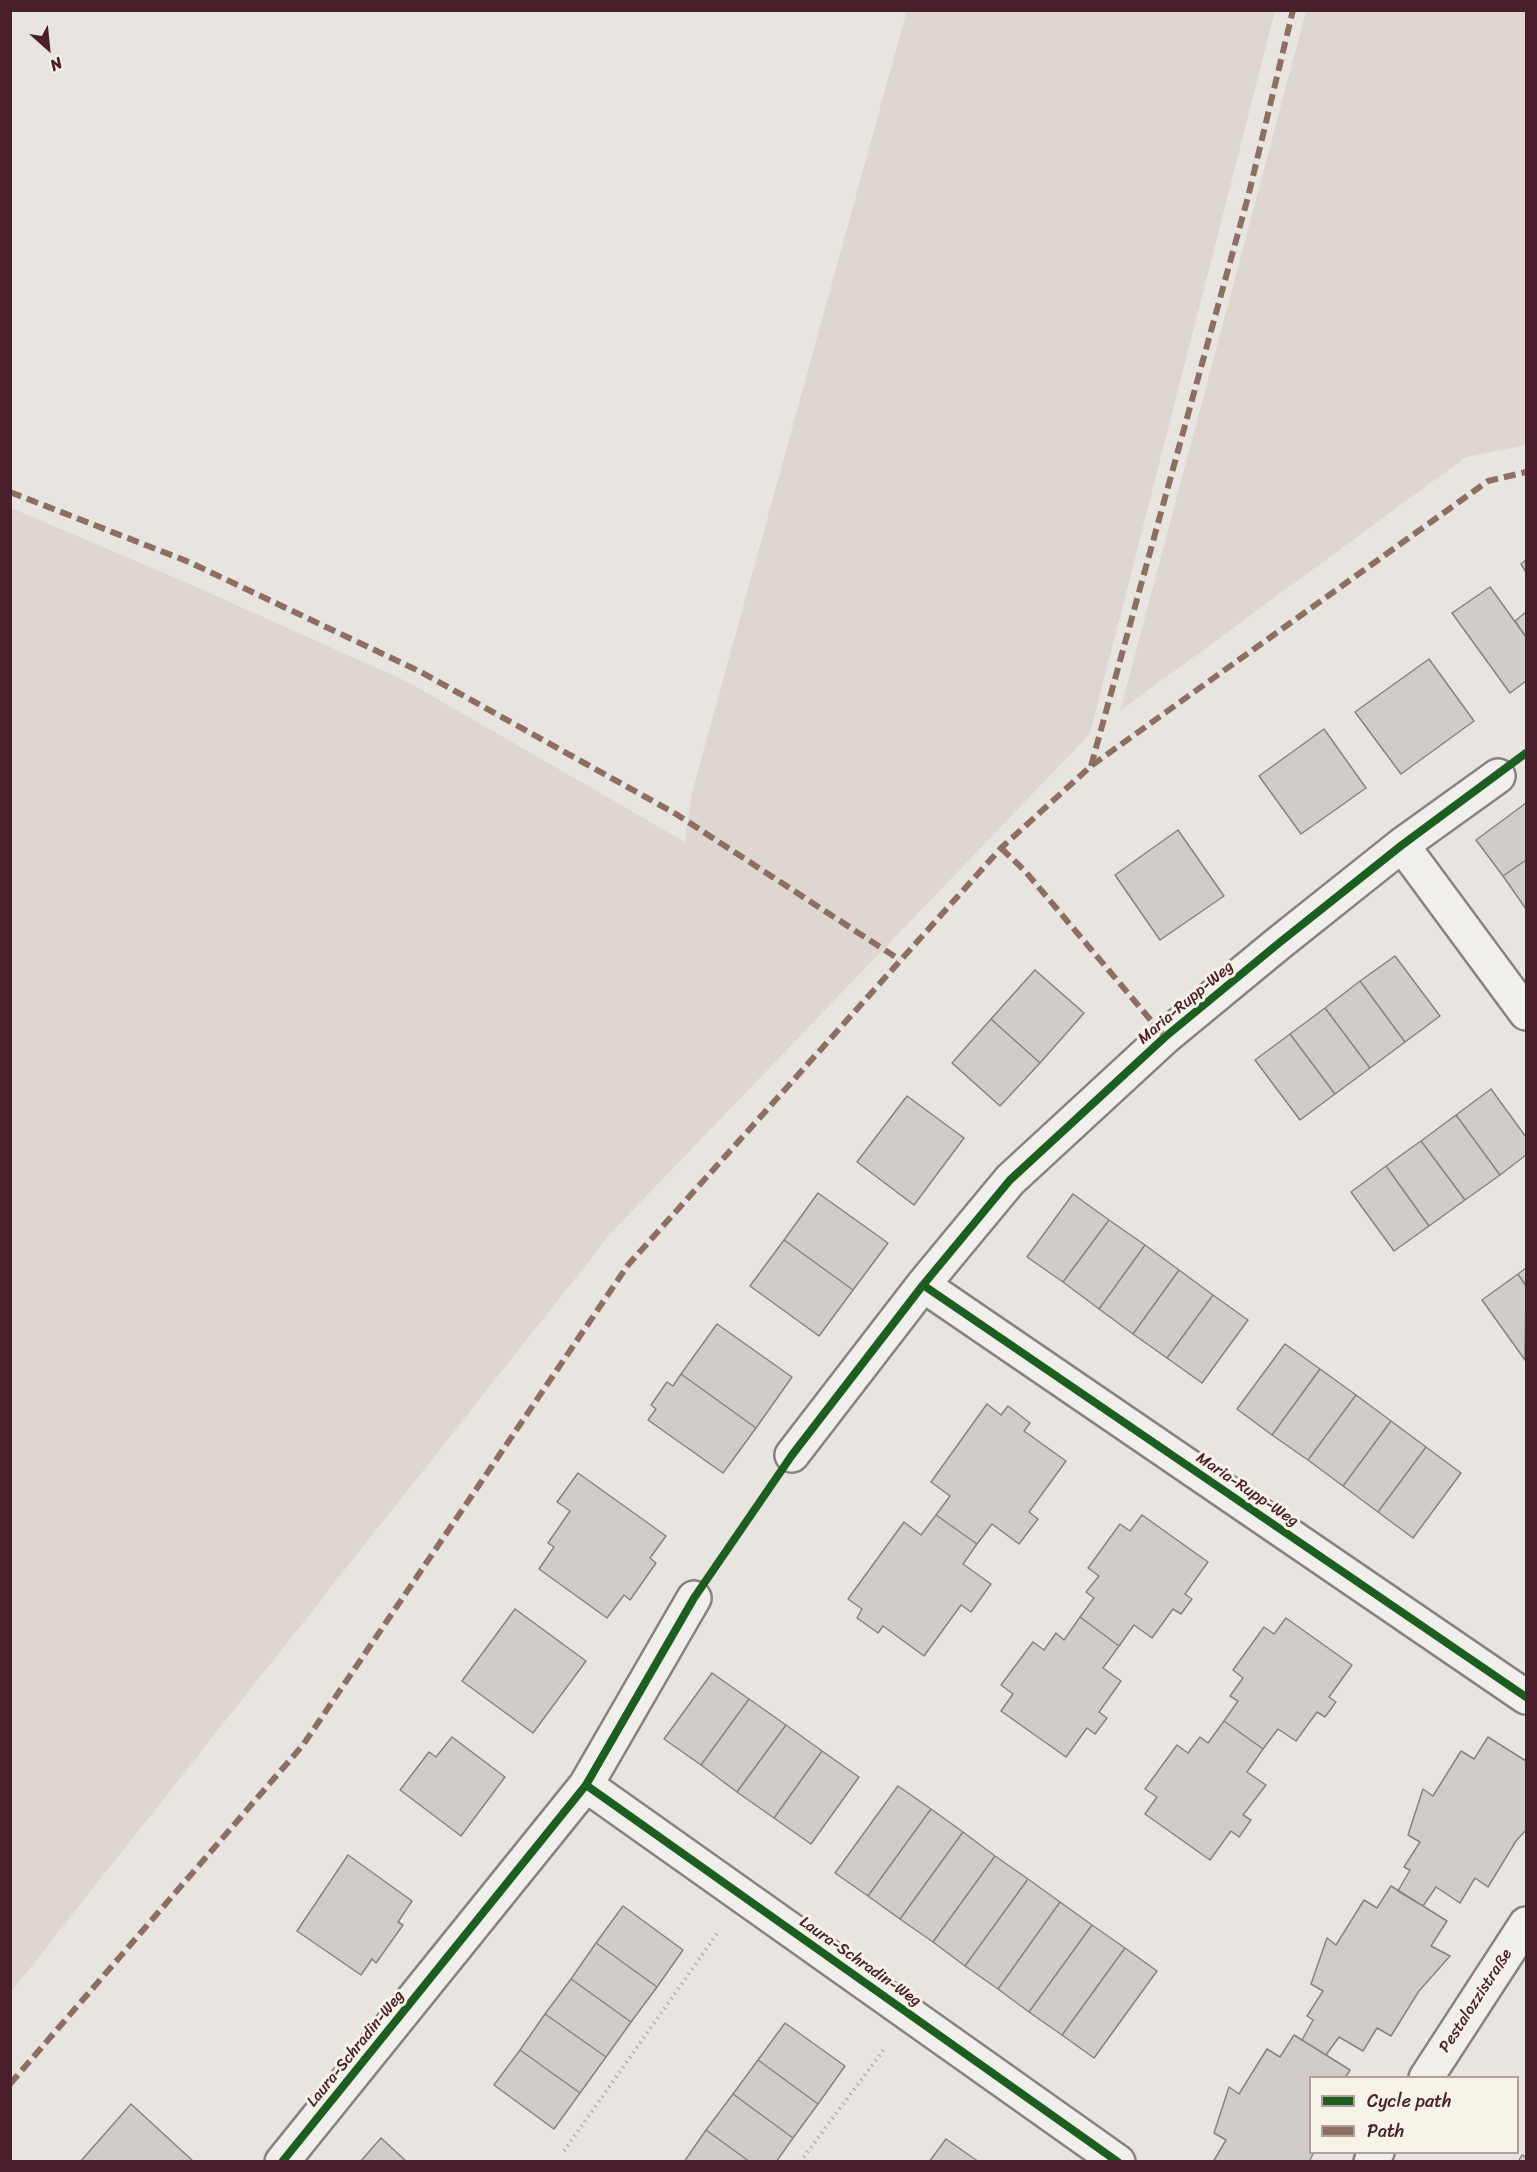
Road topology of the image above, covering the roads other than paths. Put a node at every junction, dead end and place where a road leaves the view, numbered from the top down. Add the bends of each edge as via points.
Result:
1 (1498, 776) dead end
2 (1402, 844) junction
3 (1527, 1013) edge
4 (923, 1285) junction
5 (792, 1455) dead end
6 (694, 1598) dead end
7 (1527, 1697) edge
8 (586, 1785) junction
9 (1527, 1924) edge
10 (1427, 2076) edge
11 (282, 2162) edge
12 (1118, 2162) edge

1 - 2 street, Maria-Rupp-Weg
2 - 3 street
2 - 4 street, Maria-Rupp-Weg via 1165,1037 1010,1180
4 - 5 street, Maria-Rupp-Weg
4 - 7 street, Maria-Rupp-Weg
6 - 8 street, Laura-Schradin-Weg
8 - 11 street, Laura-Schradin-Weg
8 - 12 street, Laura-Schradin-Weg
9 - 10 street, Pestalozzistraße

